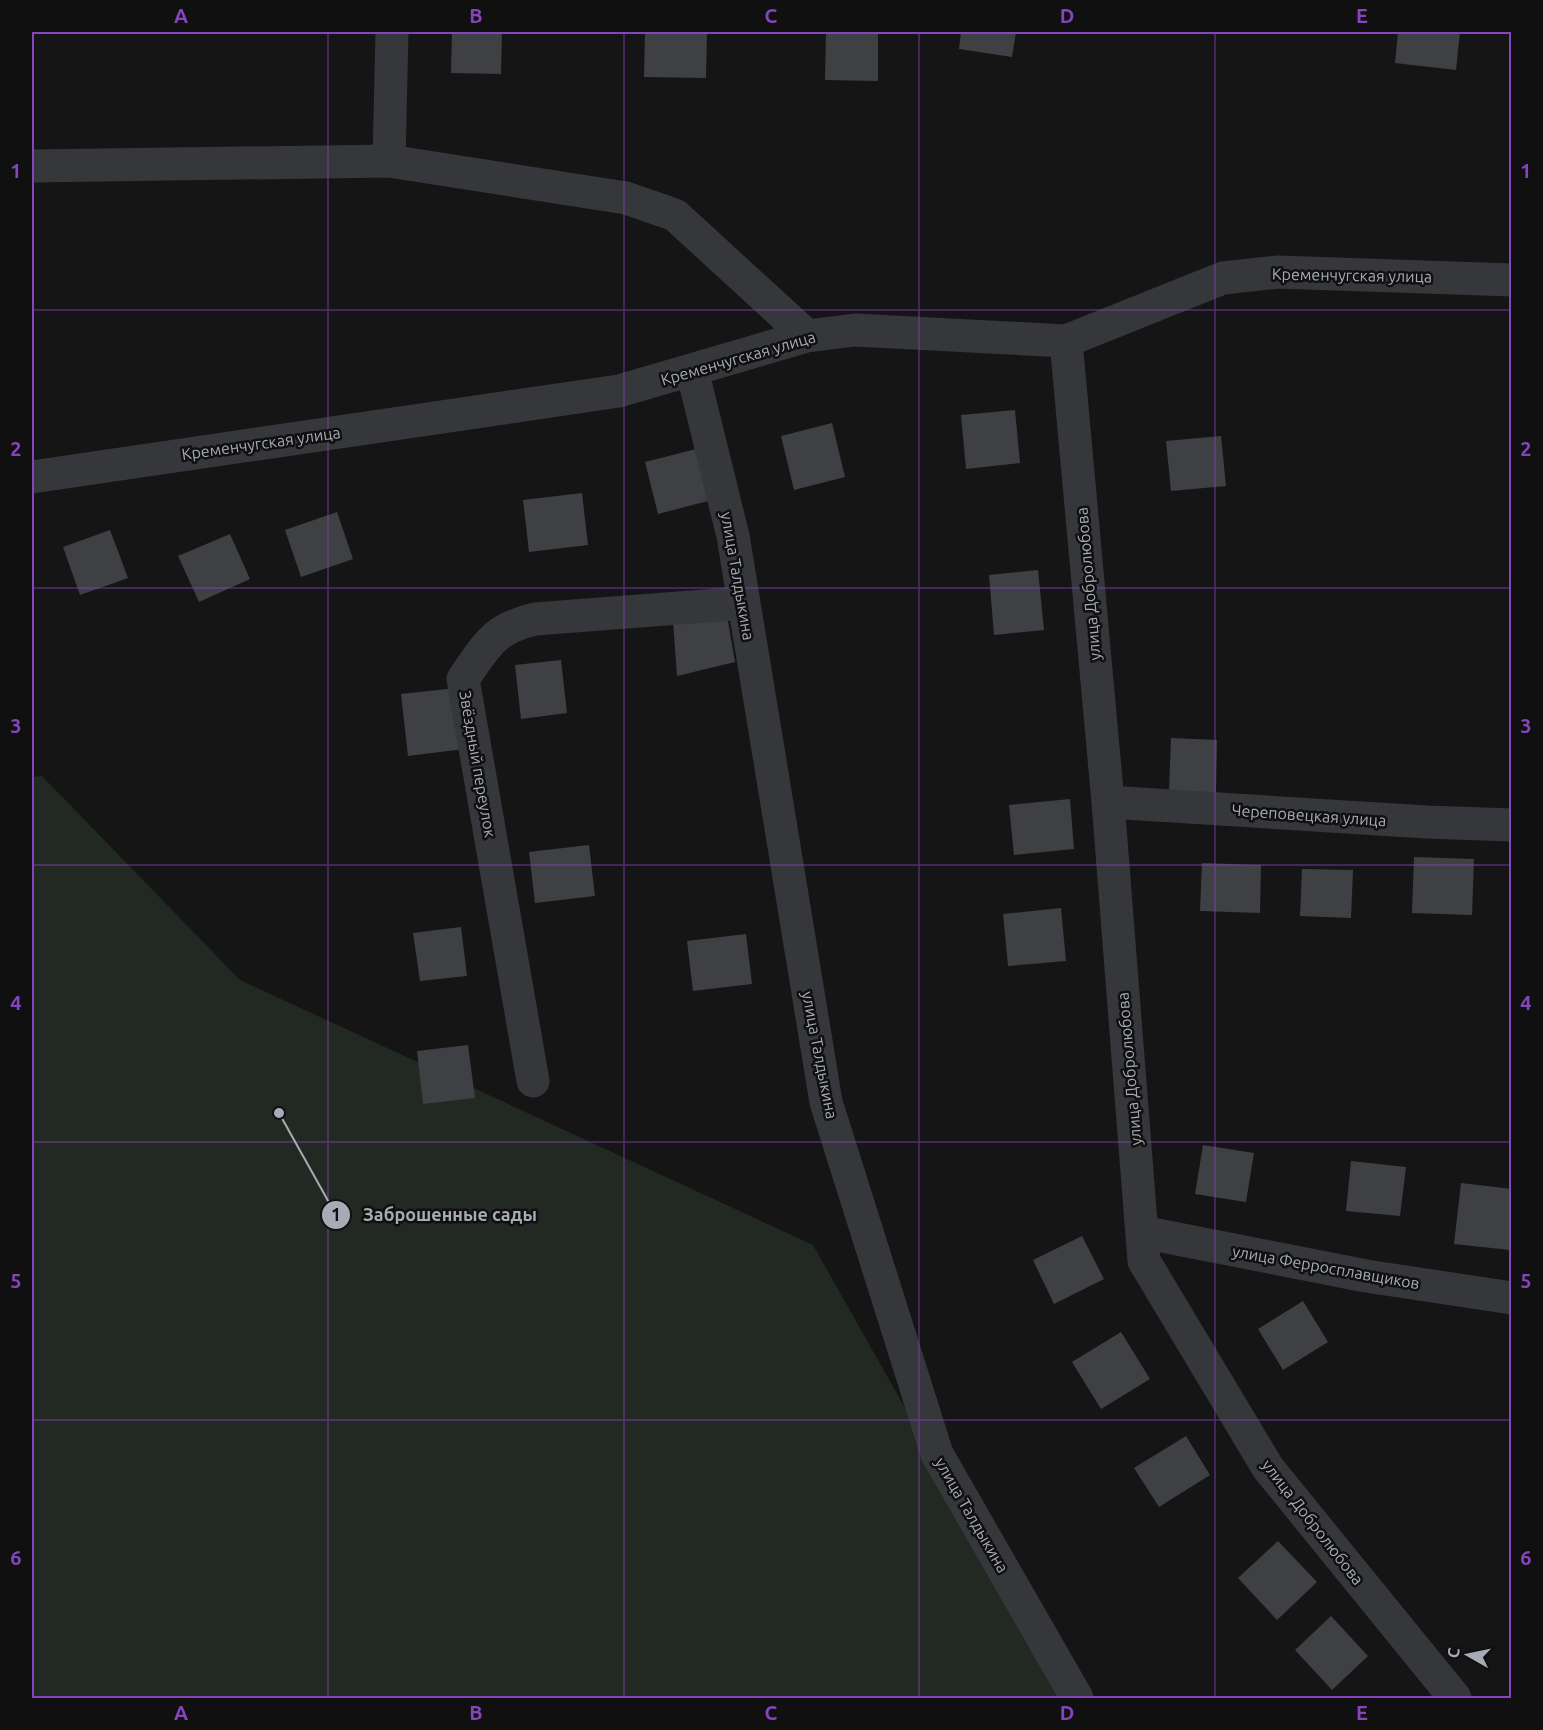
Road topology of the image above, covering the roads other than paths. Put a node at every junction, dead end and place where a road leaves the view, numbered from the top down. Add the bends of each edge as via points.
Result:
1 (392, 32) edge
2 (389, 162) junction
3 (32, 165) edge
4 (1512, 280) edge
5 (807, 336) junction
6 (1066, 340) junction
7 (692, 370) junction
8 (32, 477) edge
9 (744, 603) junction
10 (1108, 802) junction
11 (1512, 825) edge
12 (533, 1081) dead end
13 (1142, 1232) junction
14 (1512, 1298) edge
15 (1077, 1698) edge
16 (1455, 1698) edge

1 - 2 street
2 - 3 street
2 - 5 street via 626,198 675,216
4 - 6 street, Кременчугская улица via 1278,272 1223,278
5 - 6 street, Кременчугская улица via 855,330
5 - 7 street, Кременчугская улица
6 - 10 street, улица Добролюбова
7 - 8 street, Кременчугская улица via 619,391
7 - 9 street, улица Талдыкина via 733,536
9 - 12 street, Звёздный переулок via 535,619 512,625 490,640 463,679
9 - 15 street, улица Талдыкина via 826,1102 938,1454
10 - 11 street, Череповецкая улица
10 - 13 street, улица Добролюбова
13 - 14 street, улица Ферросплавщиков via 1365,1276
13 - 16 street, улица Добролюбова via 1144,1261 1268,1468

